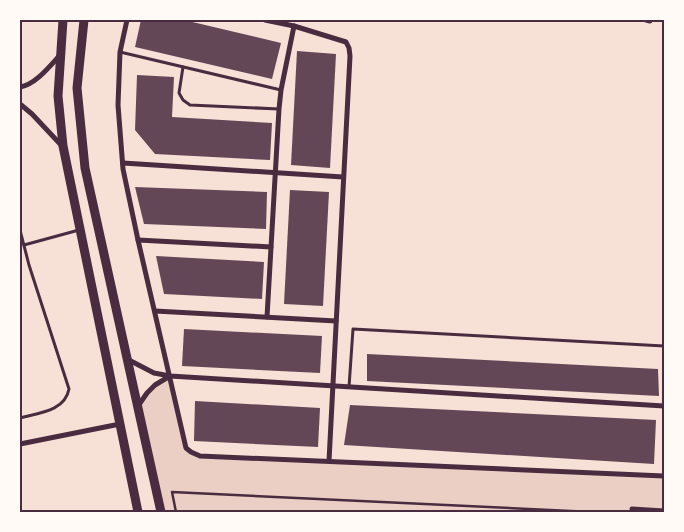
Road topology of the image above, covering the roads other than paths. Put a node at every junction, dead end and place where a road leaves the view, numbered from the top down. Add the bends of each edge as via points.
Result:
1 (63, 20) edge
2 (84, 20) edge
3 (127, 20) edge
4 (265, 20) edge
5 (294, 26) junction
6 (120, 52) junction
7 (60, 54) junction
8 (183, 67) junction
9 (20, 87) edge
10 (281, 90) junction
11 (20, 104) edge
12 (279, 109) junction
13 (62, 146) junction
14 (123, 163) junction
15 (276, 173) junction
16 (344, 177) junction
17 (20, 230) edge
18 (80, 230) junction
19 (138, 240) junction
20 (24, 246) junction
21 (272, 247) junction
22 (155, 311) junction
23 (267, 318) junction
24 (336, 321) junction
25 (664, 346) edge
26 (127, 358) junction
27 (170, 376) junction
28 (332, 386) junction
29 (349, 387) junction
30 (664, 406) edge
31 (138, 408) junction
32 (20, 418) edge
33 (120, 424) junction
34 (20, 444) edge
35 (329, 461) junction
36 (664, 476) edge
37 (632, 509) dead end
38 (664, 511) edge
39 (138, 512) edge
40 (161, 512) edge

1 - 7 street
2 - 26 street via 77,88 85,168
3 - 6 street
4 - 5 street
5 - 10 street
5 - 16 street via 346,42 349,48
6 - 8 lane
6 - 14 street via 118,105
7 - 9 street via 34,80
7 - 13 street via 58,96
8 - 10 lane
8 - 12 lane via 179,93 182,100 190,105
10 - 12 street
11 - 13 street
12 - 15 street
13 - 18 street
14 - 15 street
14 - 19 street
15 - 16 street
15 - 21 street
16 - 24 street
17 - 20 lane
18 - 20 lane
18 - 33 street
19 - 21 street
19 - 22 street
20 - 32 lane via 69,389 68,396 56,408
21 - 23 street
22 - 23 street
22 - 27 street
23 - 24 street
24 - 28 street
25 - 29 lane via 353,329
26 - 27 street via 154,373
26 - 31 street
27 - 28 street
27 - 31 street via 147,392
27 - 35 street via 186,448 191,452 200,456
28 - 29 street
28 - 35 street
29 - 30 street
31 - 40 street
33 - 34 street
33 - 39 street
35 - 36 street
37 - 38 street

